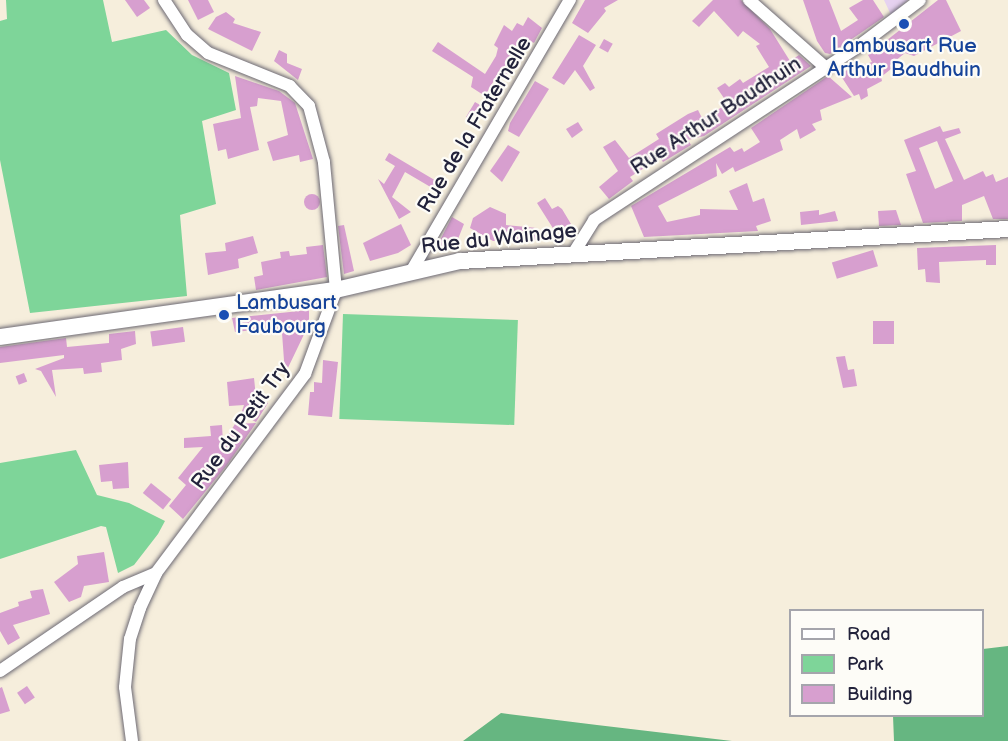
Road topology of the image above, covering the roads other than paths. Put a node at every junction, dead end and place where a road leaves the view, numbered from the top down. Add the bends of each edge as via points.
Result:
1 (164, 0) edge
2 (570, 0) edge
3 (749, 0) edge
4 (920, 0) edge
5 (825, 68) junction
6 (1008, 229) edge
7 (573, 254) junction
8 (412, 270) junction
9 (336, 291) junction
10 (0, 337) edge
11 (156, 573) junction
12 (0, 671) edge
13 (132, 741) edge

1 - 9 street via 187,35 208,53 290,86 309,106 324,162
2 - 8 street, Rue de la Fraternelle
3 - 5 street
4 - 5 street, Rue Arthur Baudhuin
5 - 7 street, Rue Arthur Baudhuin via 594,220
6 - 7 main road, Rue du Wainage
7 - 8 main road, Rue du Wainage via 460,261
8 - 9 main road, Rue du Wainage
9 - 10 main road, Rue du Wainage
9 - 11 street, Rue du Petit Try via 305,374
11 - 12 street via 123,587
11 - 13 street, Rue du Petit Try via 130,639 125,687

